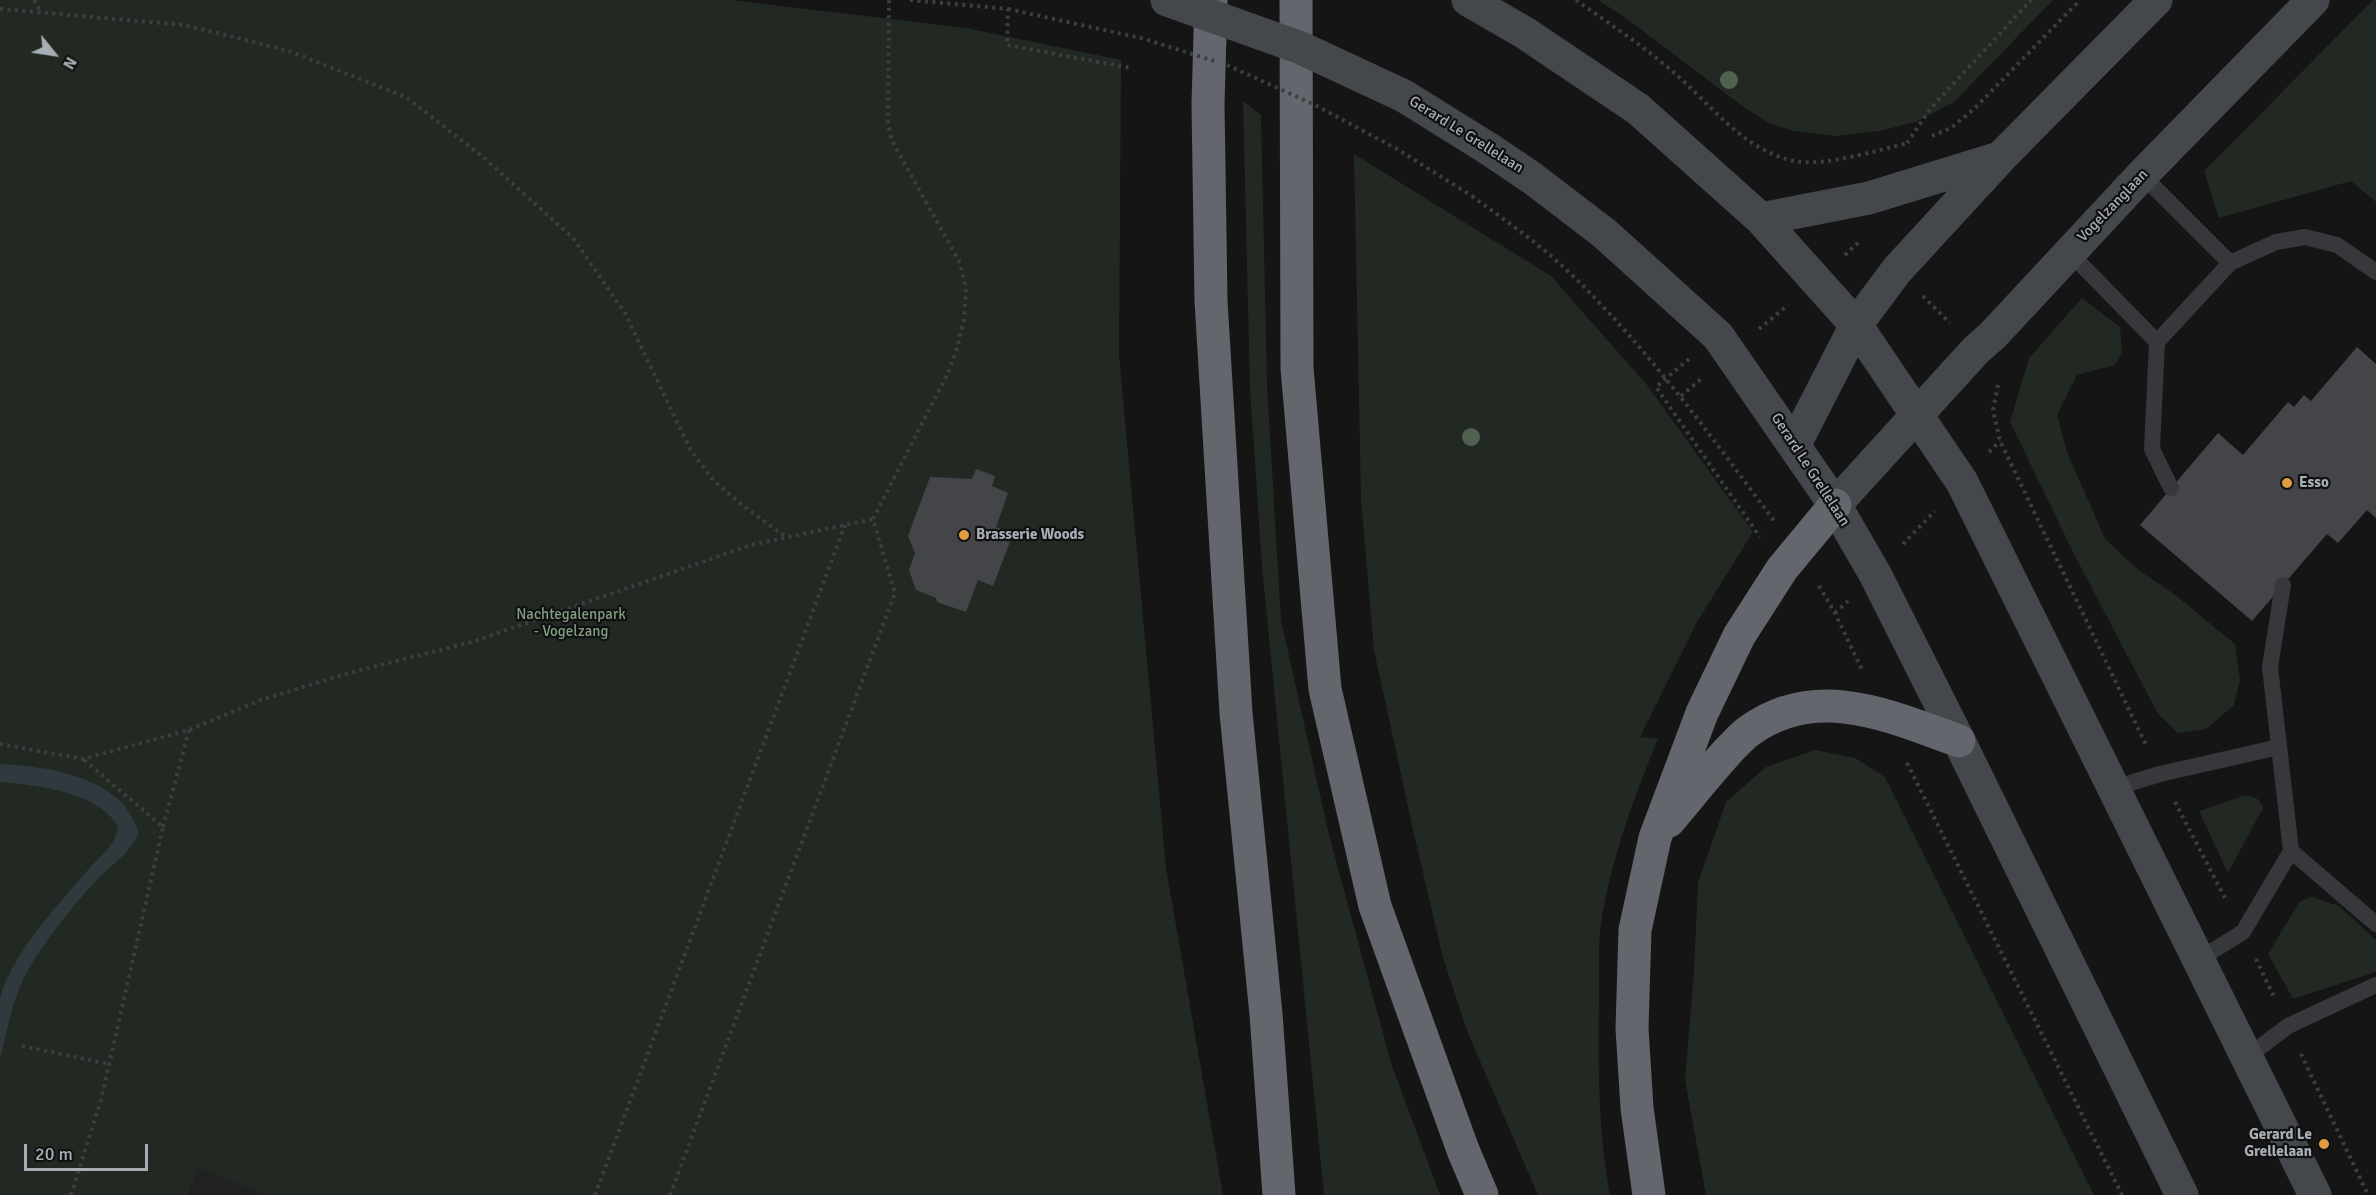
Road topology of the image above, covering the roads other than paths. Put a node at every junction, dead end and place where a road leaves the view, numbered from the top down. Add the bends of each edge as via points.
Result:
1 (1167, 0) edge
2 (1211, 0) edge
3 (1296, 0) edge
4 (1468, 0) edge
5 (2156, 0) edge
6 (2313, 0) edge
7 (2001, 157) junction
8 (2142, 175) junction
9 (1761, 219) junction
10 (2069, 252) junction
11 (2230, 263) junction
12 (2376, 272) edge
13 (1856, 325) junction
14 (2157, 342) junction
15 (1916, 414) junction
16 (1795, 444) junction
17 (2171, 488) dead end
18 (1835, 505) junction
19 (2283, 585) dead end
20 (1959, 741) junction
21 (2279, 747) junction
22 (2114, 788) junction
23 (1655, 838) junction
24 (2291, 851) junction
25 (2376, 924) edge
26 (2198, 960) junction
27 (2376, 985) edge
28 (2247, 1056) junction
29 (1279, 1195) edge
30 (1482, 1195) edge
31 (1649, 1195) edge
32 (2182, 1195) edge
33 (2315, 1195) edge

1 - 16 street, Gerard Le Grellelaan, bridge via 1301,48 1404,96 1532,178 1604,233 1718,336
2 - 29 highway via 1211,301 1236,713 1266,1014
3 - 30 highway via 1297,368 1325,689 1375,906 1462,1150
4 - 9 street via 1525,33 1638,110
5 - 7 street
6 - 8 street, Vogelzanglaan
7 - 9 street via 1869,198
7 - 13 street via 1897,270
8 - 10 street, Vogelzanglaan
8 - 11 lane
9 - 13 street
10 - 14 lane
10 - 15 street, Vogelzanglaan
11 - 12 lane via 2276,242 2305,237 2337,245
11 - 14 lane
13 - 15 street
13 - 16 street
14 - 17 lane via 2152,448
15 - 18 street, Vogelzanglaan
15 - 22 street via 1962,482
16 - 18 street, Gerard Le Grellelaan
18 - 20 street, Gerard Le Grellelaan via 1875,574
18 - 23 highway via 1789,560 1739,636 1707,704
19 - 21 lane via 2270,667
20 - 23 highway via 1883,714 1819,704 1787,711 1748,731
20 - 32 street, Gerard Le Grellelaan
21 - 22 lane
21 - 24 lane
22 - 26 street
23 - 31 highway via 1635,930 1632,1028 1637,1108
24 - 25 lane
24 - 26 lane via 2243,933
26 - 28 street
27 - 28 lane via 2288,1026
28 - 33 street

